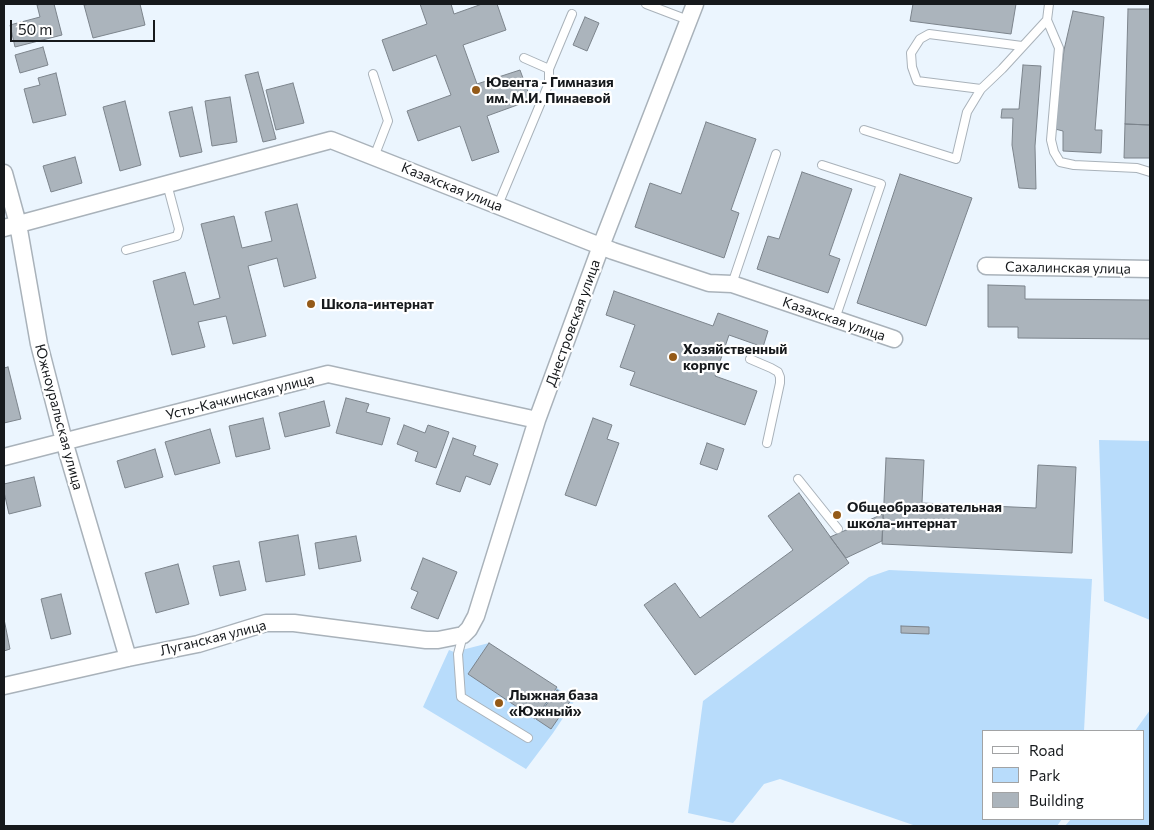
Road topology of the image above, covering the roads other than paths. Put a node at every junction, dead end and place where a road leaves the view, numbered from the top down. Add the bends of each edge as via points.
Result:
1 (646, 4) edge
2 (695, 4) edge
3 (1049, 4) edge
4 (572, 14) dead end
5 (688, 20) junction
6 (1047, 20) junction
7 (1022, 46) junction
8 (524, 58) dead end
9 (549, 69) junction
10 (373, 74) dead end
11 (981, 89) junction
12 (864, 130) dead end
13 (776, 154) dead end
14 (374, 157) junction
15 (822, 165) dead end
16 (1150, 172) edge
17 (4, 173) edge
18 (167, 184) junction
19 (498, 205) junction
20 (11, 226) edge
21 (601, 246) junction
22 (126, 250) dead end
23 (986, 266) dead end
24 (1150, 269) edge
25 (732, 284) junction
26 (835, 319) junction
27 (894, 339) dead end
28 (750, 359) dead end
29 (537, 420) junction
30 (64, 441) junction
31 (768, 443) dead end
32 (4, 457) edge
33 (798, 479) dead end
34 (838, 529) dead end
35 (458, 636) junction
36 (128, 658) junction
37 (4, 686) edge
38 (528, 738) dead end

1 - 5 lane
2 - 5 street, Днестровская улица
3 - 6 lane
4 - 9 lane
5 - 21 street, Днестровская улица
6 - 7 lane
6 - 16 lane via 1059,48 1051,140 1060,162 1074,166 1137,168
7 - 11 lane
7 - 11 lane via 929,34 920,39 912,53 917,81
8 - 9 lane
9 - 19 lane via 549,83
10 - 14 lane via 388,121
11 - 12 lane via 967,112 956,159
13 - 25 lane
14 - 18 street, Казахская улица via 331,140
14 - 19 street, Казахская улица
15 - 26 lane via 881,184
17 - 20 street, Южноуральская улица
18 - 20 street, Казахская улица
18 - 22 lane via 179,229 177,236
19 - 21 street, Казахская улица
20 - 30 street, Южноуральская улица
21 - 25 street, Казахская улица via 709,283
21 - 29 street, Днестровская улица
23 - 24 street, Сахалинская улица
25 - 26 street, Казахская улица
26 - 27 street, Казахская улица
28 - 31 lane via 778,372 780,377
29 - 30 street, Усть-Качкинская улица via 328,374
29 - 35 street, Днестровская улица via 476,616 469,629
30 - 32 street, Усть-Качкинская улица
30 - 36 street, Южноуральская улица
33 - 34 lane
35 - 36 street, Луганская улица via 426,640 280,622 253,626 198,644
35 - 38 lane via 461,697
36 - 37 street, Луганская улица

